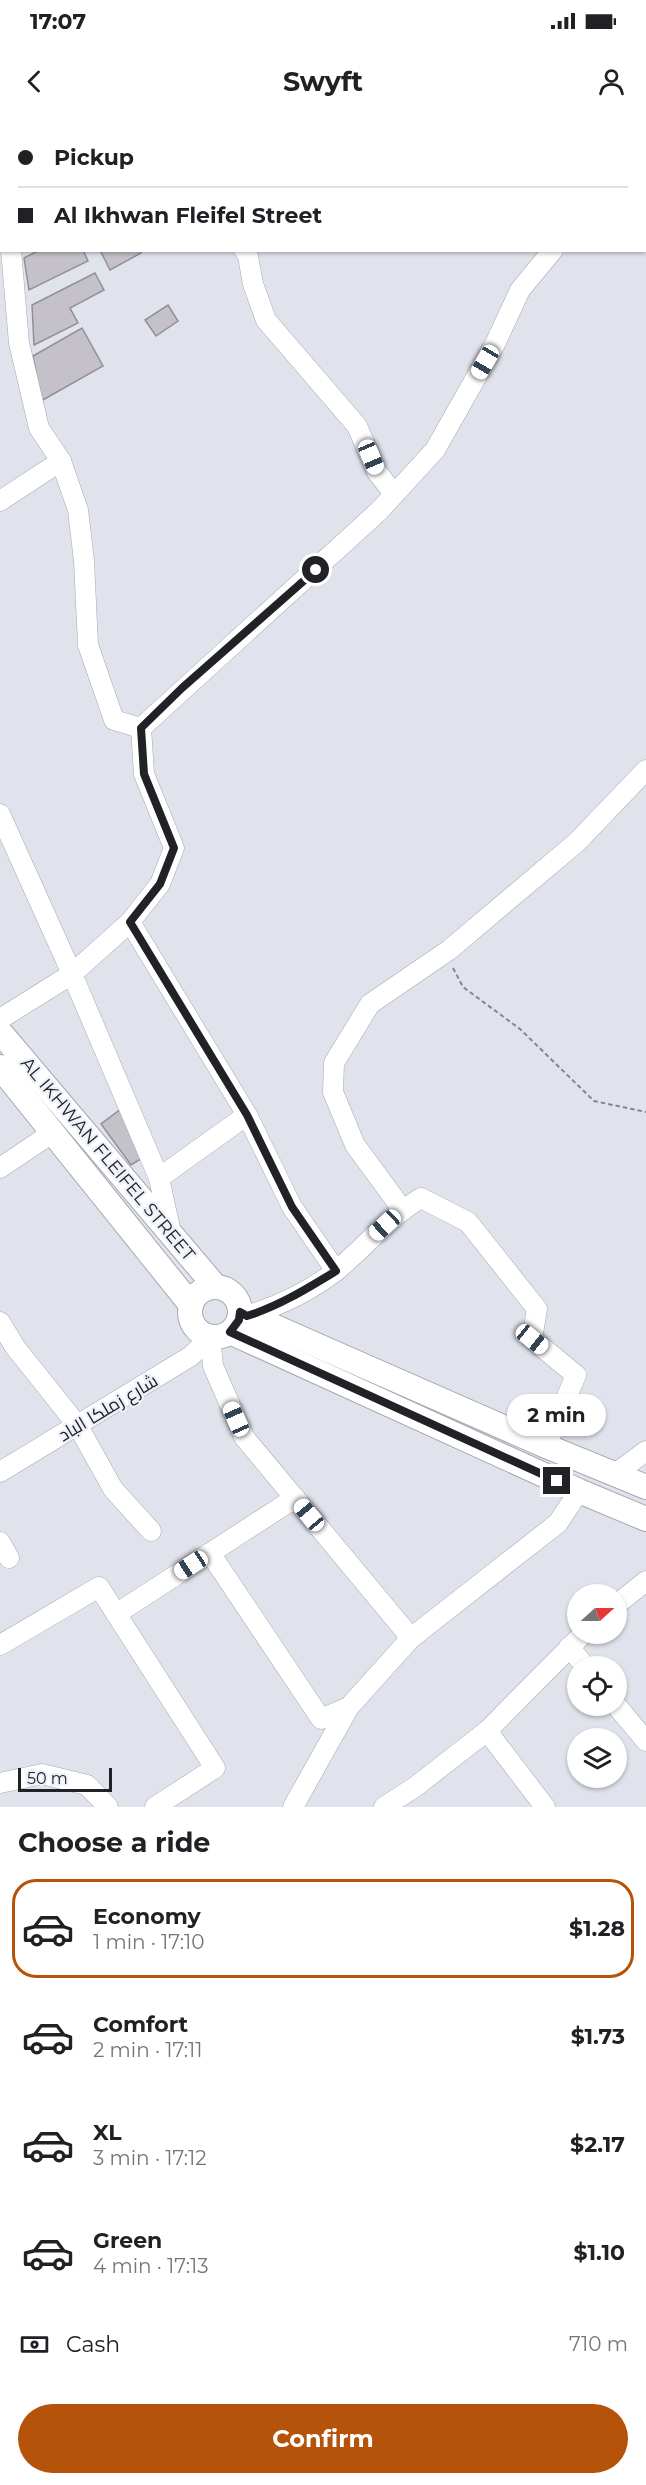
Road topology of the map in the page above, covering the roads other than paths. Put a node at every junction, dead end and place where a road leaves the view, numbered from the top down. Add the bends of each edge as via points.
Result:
1 (11, 252) edge
2 (245, 252) edge
3 (551, 252) edge
4 (62, 461) junction
5 (394, 494) junction
6 (0, 501) edge
7 (141, 728) junction
8 (646, 770) edge
9 (0, 814) edge
10 (130, 922) junction
11 (72, 974) junction
12 (0, 1019) edge
13 (0, 1032) edge
14 (0, 1067) edge
15 (247, 1115) junction
16 (52, 1133) junction
17 (0, 1168) edge
18 (159, 1178) junction
19 (402, 1209) junction
20 (171, 1233) junction
21 (336, 1271) junction
22 (215, 1286) junction
23 (191, 1305) junction
24 (0, 1322) edge
25 (232, 1324) junction
26 (78, 1426) junction
27 (546, 1446) junction
28 (646, 1451) edge
29 (0, 1472) edge
30 (615, 1474) junction
31 (646, 1487) edge
32 (579, 1491) junction
33 (295, 1498) junction
34 (646, 1519) edge
35 (151, 1531) dead end
36 (210, 1553) junction
37 (646, 1581) edge
38 (627, 1596) edge
39 (116, 1614) junction
40 (411, 1638) junction
41 (572, 1644) edge
42 (0, 1645) edge
43 (349, 1707) junction
44 (625, 1716) edge
45 (487, 1731) junction
46 (646, 1741) edge
47 (0, 1783) edge
48 (108, 1807) edge
49 (155, 1807) edge
50 (293, 1807) edge
51 (384, 1807) edge
52 (545, 1807) edge

1 - 4 street via 19,343 39,428
2 - 5 street via 266,320 357,426 377,472
3 - 5 street via 520,290 495,344 435,450
4 - 6 street
4 - 7 street via 78,510 88,645 114,720
5 - 7 street via 284,600
7 - 10 street via 144,774 174,848 160,884
8 - 19 street via 577,842 445,953 370,1004 334,1063 333,1092 355,1145
9 - 11 street
10 - 11 street
10 - 15 street
11 - 12 street
11 - 18 street
13 - 20 main road, AL IKHWAN FLEIFEL STREET
14 - 16 main road, AL IKHWAN FLEIFEL STREET
15 - 18 street
15 - 21 street via 292,1207
16 - 17 street
16 - 23 main road, AL IKHWAN FLEIFEL STREET
18 - 20 street
19 - 21 street, شارع زملكا الباد
19 - 27 street via 421,1198 468,1222 537,1309 532,1339 576,1375
20 - 22 main road, AL IKHWAN FLEIFEL STREET
21 - 25 street, شارع زملكا الباد
22 - 23 main road via 200,1291
22 - 25 main road via 236,1297
23 - 25 main road via 193,1325 203,1334
24 - 26 street
25 - 26 street, شارع زملكا الباد via 191,1356
25 - 27 main road
25 - 32 main road
25 - 33 street via 213,1366 244,1437
26 - 29 street, شارع زملكا الباد
26 - 35 street via 113,1489
27 - 30 main road
28 - 30 street
30 - 31 main road
32 - 34 main road
32 - 40 street via 558,1523
33 - 36 street
33 - 40 street
36 - 39 street
36 - 43 street via 321,1719
37 - 38 street
39 - 42 street via 99,1587
39 - 49 street via 215,1768
40 - 43 street
41 - 45 street
43 - 50 street
44 - 46 street
45 - 51 street
45 - 52 street
47 - 48 street via 42,1774 87,1785

